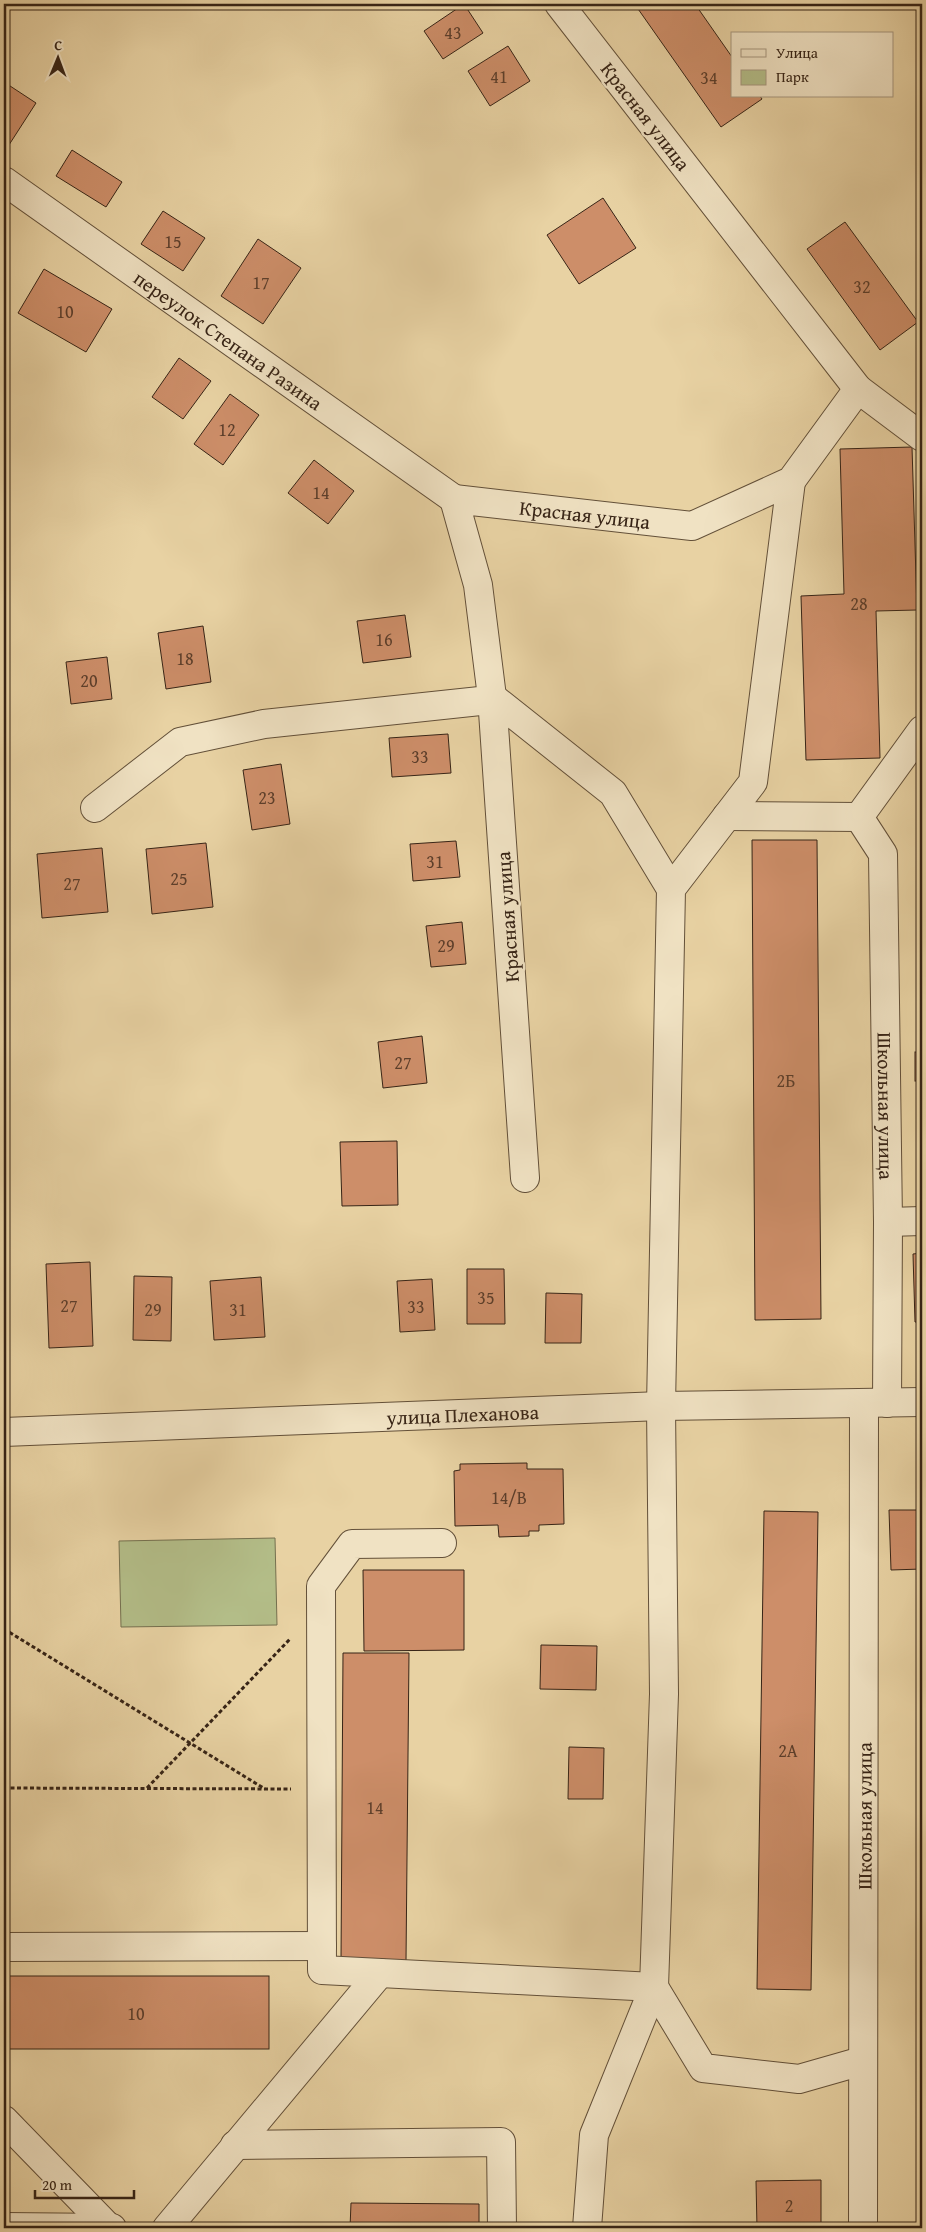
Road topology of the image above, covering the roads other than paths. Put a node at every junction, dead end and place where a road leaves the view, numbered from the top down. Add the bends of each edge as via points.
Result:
1 (559, 4) edge
2 (4, 181) edge
3 (858, 389) junction
4 (922, 437) edge
5 (791, 481) junction
6 (454, 498) junction
7 (492, 697) junction
8 (922, 730) edge
9 (95, 808) dead end
10 (727, 816) junction
11 (859, 817) junction
12 (671, 889) junction
13 (525, 1178) dead end
14 (922, 1221) edge
15 (888, 1222) junction
16 (922, 1402) edge
17 (875, 1403) junction
18 (661, 1406) junction
19 (4, 1432) edge
20 (442, 1544) dead end
21 (322, 1946) junction
22 (4, 1948) edge
23 (380, 1973) junction
24 (654, 1987) junction
25 (862, 2061) junction
26 (4, 2120) edge
27 (235, 2145) junction
28 (4, 2227) edge
29 (111, 2228) edge
30 (167, 2228) edge
31 (502, 2228) edge
32 (587, 2228) edge
33 (863, 2228) edge

1 - 3 street, Красная улица
2 - 6 street, переулок Степана Разина
3 - 4 street
3 - 5 street, Красная улица
5 - 6 street, Красная улица via 692,526
5 - 10 street via 753,782
6 - 7 street, Красная улица via 478,585
7 - 9 street via 480,701 264,724 180,742
7 - 12 street via 612,793
7 - 13 street, Красная улица
8 - 11 street
10 - 11 street
10 - 12 street
11 - 15 street, Школьная улица via 883,854
12 - 18 street
14 - 15 street
15 - 17 street, Школьная улица
16 - 17 street, улица Плеханова
17 - 18 street, улица Плеханова
17 - 25 street, Школьная улица
18 - 19 street, улица Плеханова
18 - 24 street via 664,1694
20 - 21 street via 352,1544 321,1586
21 - 22 street
21 - 23 street via 322,1970
23 - 24 street
23 - 27 street
24 - 25 street via 703,2068 799,2079
24 - 32 street via 594,2135
25 - 33 street, Школьная улица
26 - 29 street
27 - 30 street
27 - 31 street via 501,2142
28 - 29 street

